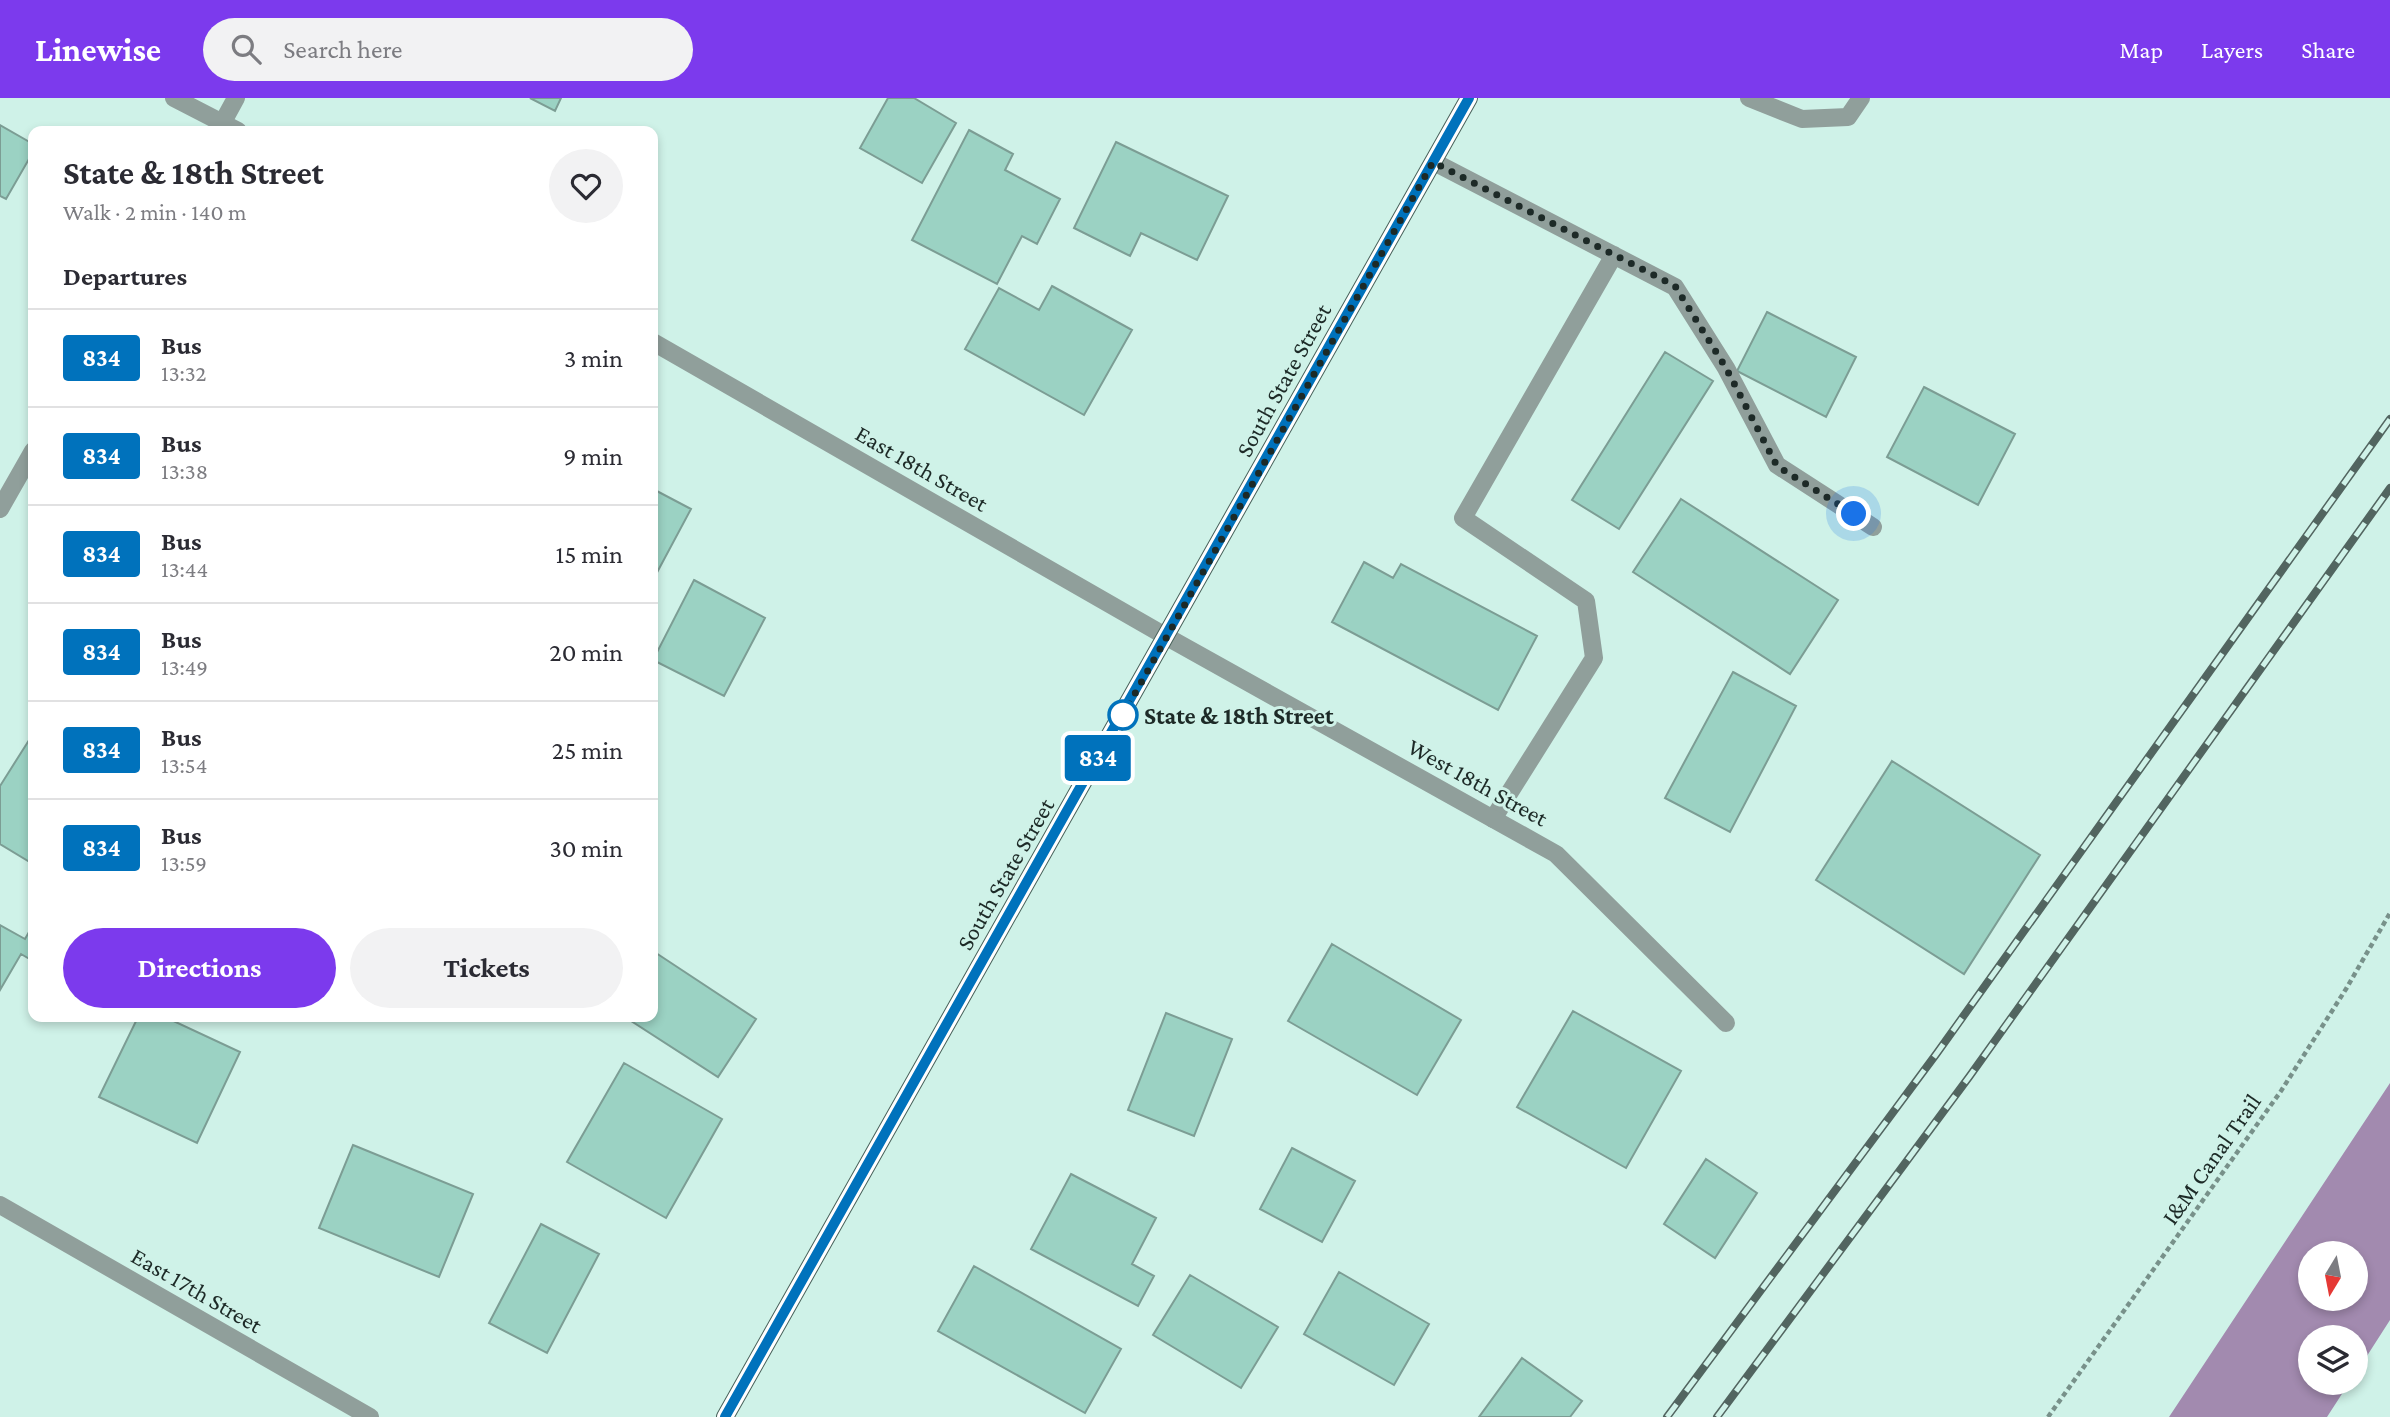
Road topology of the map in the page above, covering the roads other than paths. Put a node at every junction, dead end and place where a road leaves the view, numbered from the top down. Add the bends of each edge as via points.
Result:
1 (174, 98) edge
2 (236, 98) edge
3 (1469, 98) edge
4 (1749, 98) edge
5 (1861, 98) edge
6 (221, 126) edge
7 (227, 126) edge
8 (1433, 162) junction
9 (1614, 255) junction
10 (658, 345) edge
11 (28, 460) edge
12 (0, 509) edge
13 (1873, 527) dead end
14 (1167, 637) junction
15 (1493, 819) junction
16 (1726, 1023) dead end
17 (0, 1205) edge
18 (370, 1417) edge
19 (725, 1417) edge

1 - 6 street
2 - 7 street
3 - 8 main road, South State Street
4 - 5 street via 1802,118 1848,117
8 - 9 street
8 - 14 main road, South State Street
9 - 13 street via 1675,286 1726,368 1777,466
9 - 15 street via 1463,518 1586,601 1594,658
10 - 14 street, East 18th Street
11 - 12 street
14 - 15 street, West 18th Street
14 - 19 main road, South State Street
15 - 16 street, West 18th Street via 1556,854
17 - 18 street, East 17th Street

